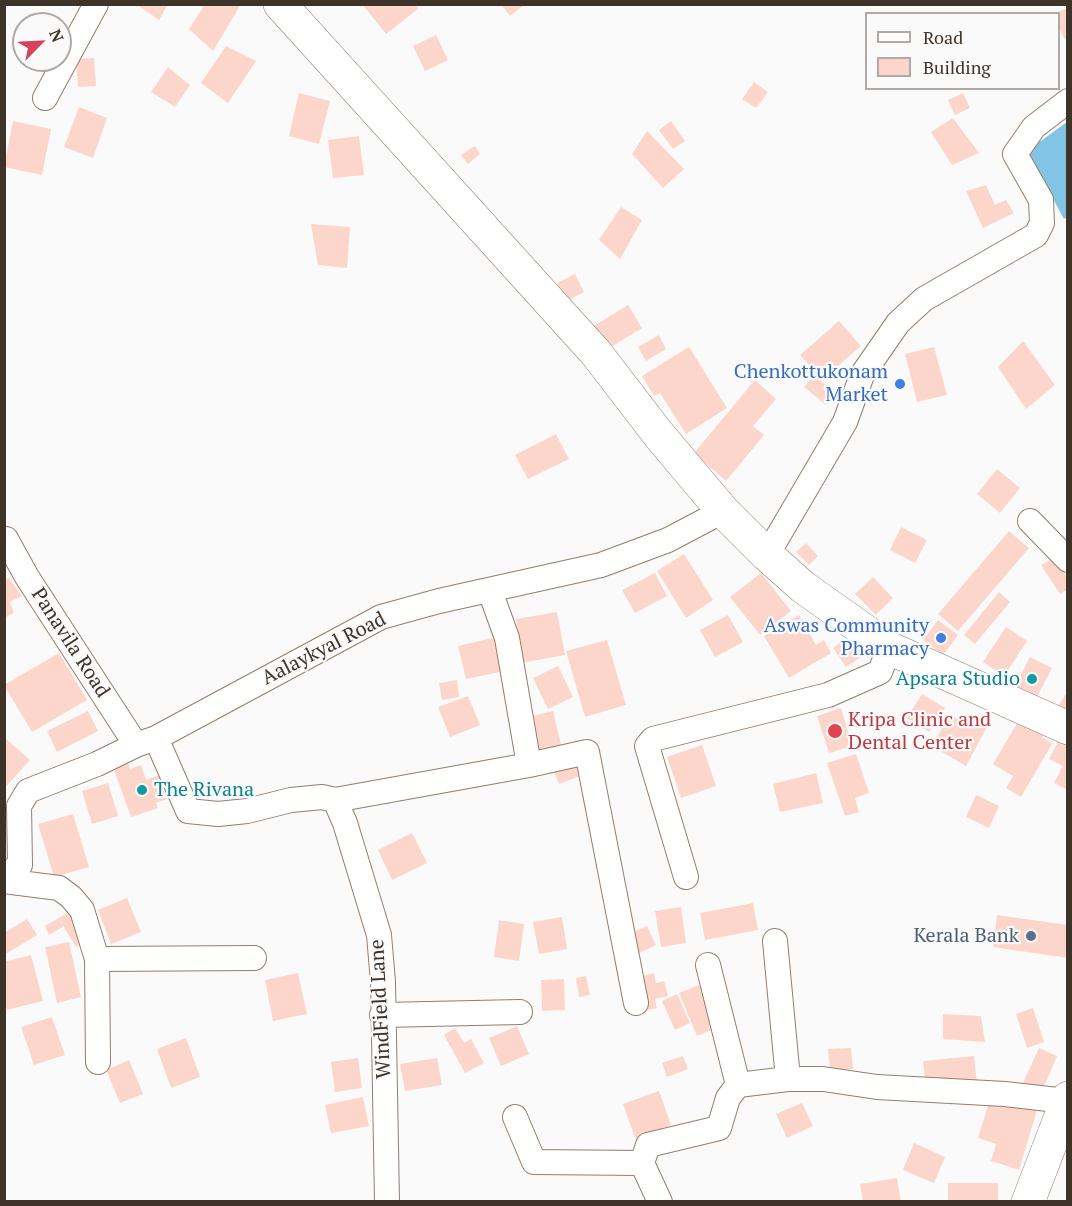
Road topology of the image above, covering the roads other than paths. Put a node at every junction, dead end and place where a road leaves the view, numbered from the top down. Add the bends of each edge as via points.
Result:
1 (96, 4) edge
2 (281, 5) edge
3 (45, 98) dead end
4 (1068, 101) edge
5 (723, 511) junction
6 (1030, 521) dead end
7 (6, 540) dead end
8 (767, 555) junction
9 (1068, 560) edge
10 (490, 591) junction
11 (889, 648) junction
12 (1068, 728) edge
13 (146, 742) junction
14 (529, 765) junction
15 (335, 800) junction
16 (15, 877) edge
17 (686, 877) dead end
18 (775, 941) dead end
19 (97, 958) junction
20 (254, 958) dead end
21 (708, 965) dead end
22 (636, 1003) dead end
23 (520, 1012) dead end
24 (382, 1015) junction
25 (98, 1062) dead end
26 (788, 1079) junction
27 (738, 1085) junction
28 (1067, 1100) edge
29 (515, 1117) dead end
30 (642, 1163) junction
31 (387, 1202) edge
32 (660, 1202) edge
33 (1028, 1202) edge

1 - 3 street
2 - 5 main road via 596,353
4 - 8 street via 1034,127 1015,154 1041,200 1042,223 1036,235 924,299 898,323 862,375 845,422
5 - 8 main road
5 - 10 street, Aalaykyal Road via 668,540 601,565
6 - 9 street
7 - 13 street, Panavila Road via 27,577
8 - 11 main road via 803,587
10 - 13 street, Aalaykyal Road via 381,617
10 - 14 street via 507,638
11 - 12 main road
11 - 17 street via 880,672 828,696 653,739 647,746
13 - 15 street via 188,811 218,814 322,797
13 - 16 street, Aalaykyal Road via 28,791 19,806
14 - 15 street
14 - 22 street via 587,752
15 - 24 street, WindField Lane via 379,935
16 - 19 street via 59,888 71,897 82,910
18 - 26 street
19 - 20 street
19 - 25 street
21 - 27 street
23 - 24 street
24 - 31 street, WindField Lane
26 - 27 street
26 - 28 street
27 - 30 street via 728,1098 719,1128 648,1145
28 - 33 main road
29 - 30 street via 534,1162
30 - 32 street

